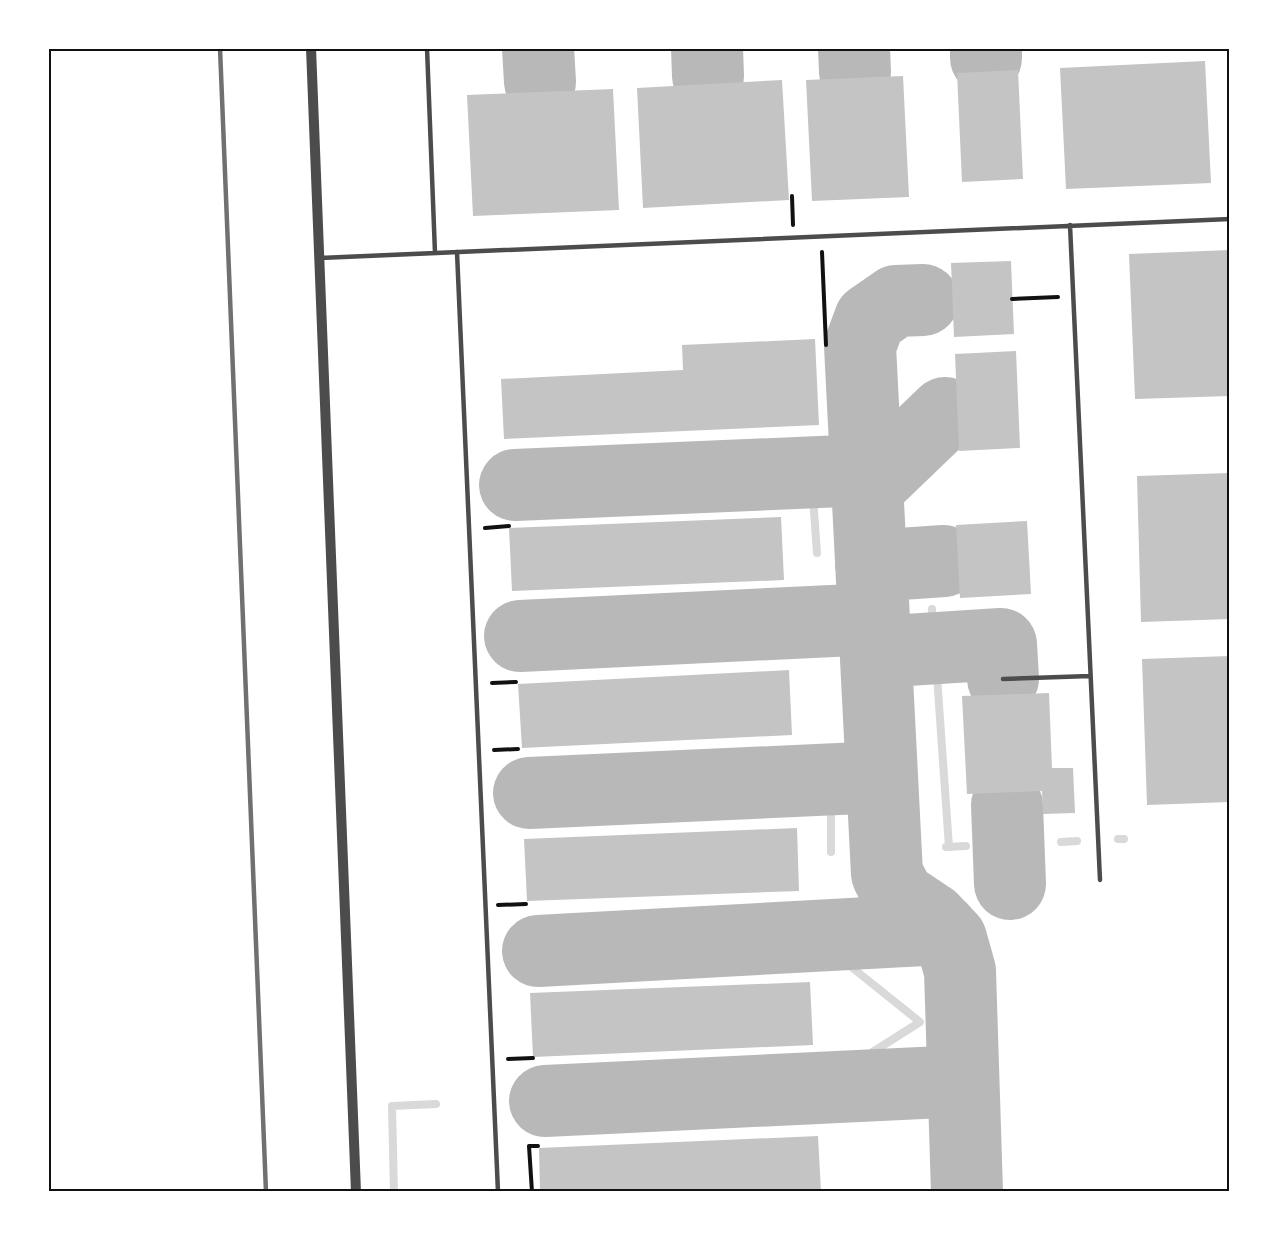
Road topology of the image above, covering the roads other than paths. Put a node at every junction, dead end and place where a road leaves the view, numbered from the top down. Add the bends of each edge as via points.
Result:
1 (311, 48) edge
2 (427, 48) edge
3 (1230, 219) edge
4 (1070, 225) junction
5 (457, 252) junction
6 (435, 253) junction
7 (320, 258) junction
8 (1090, 676) junction
9 (1003, 679) dead end
10 (1100, 880) dead end
11 (356, 1192) edge
12 (498, 1192) edge

1 - 7 street
2 - 6 lane
3 - 4 lane
4 - 5 lane
4 - 8 lane
5 - 6 lane
5 - 12 lane
6 - 7 lane
7 - 11 street
8 - 9 lane
8 - 10 lane

